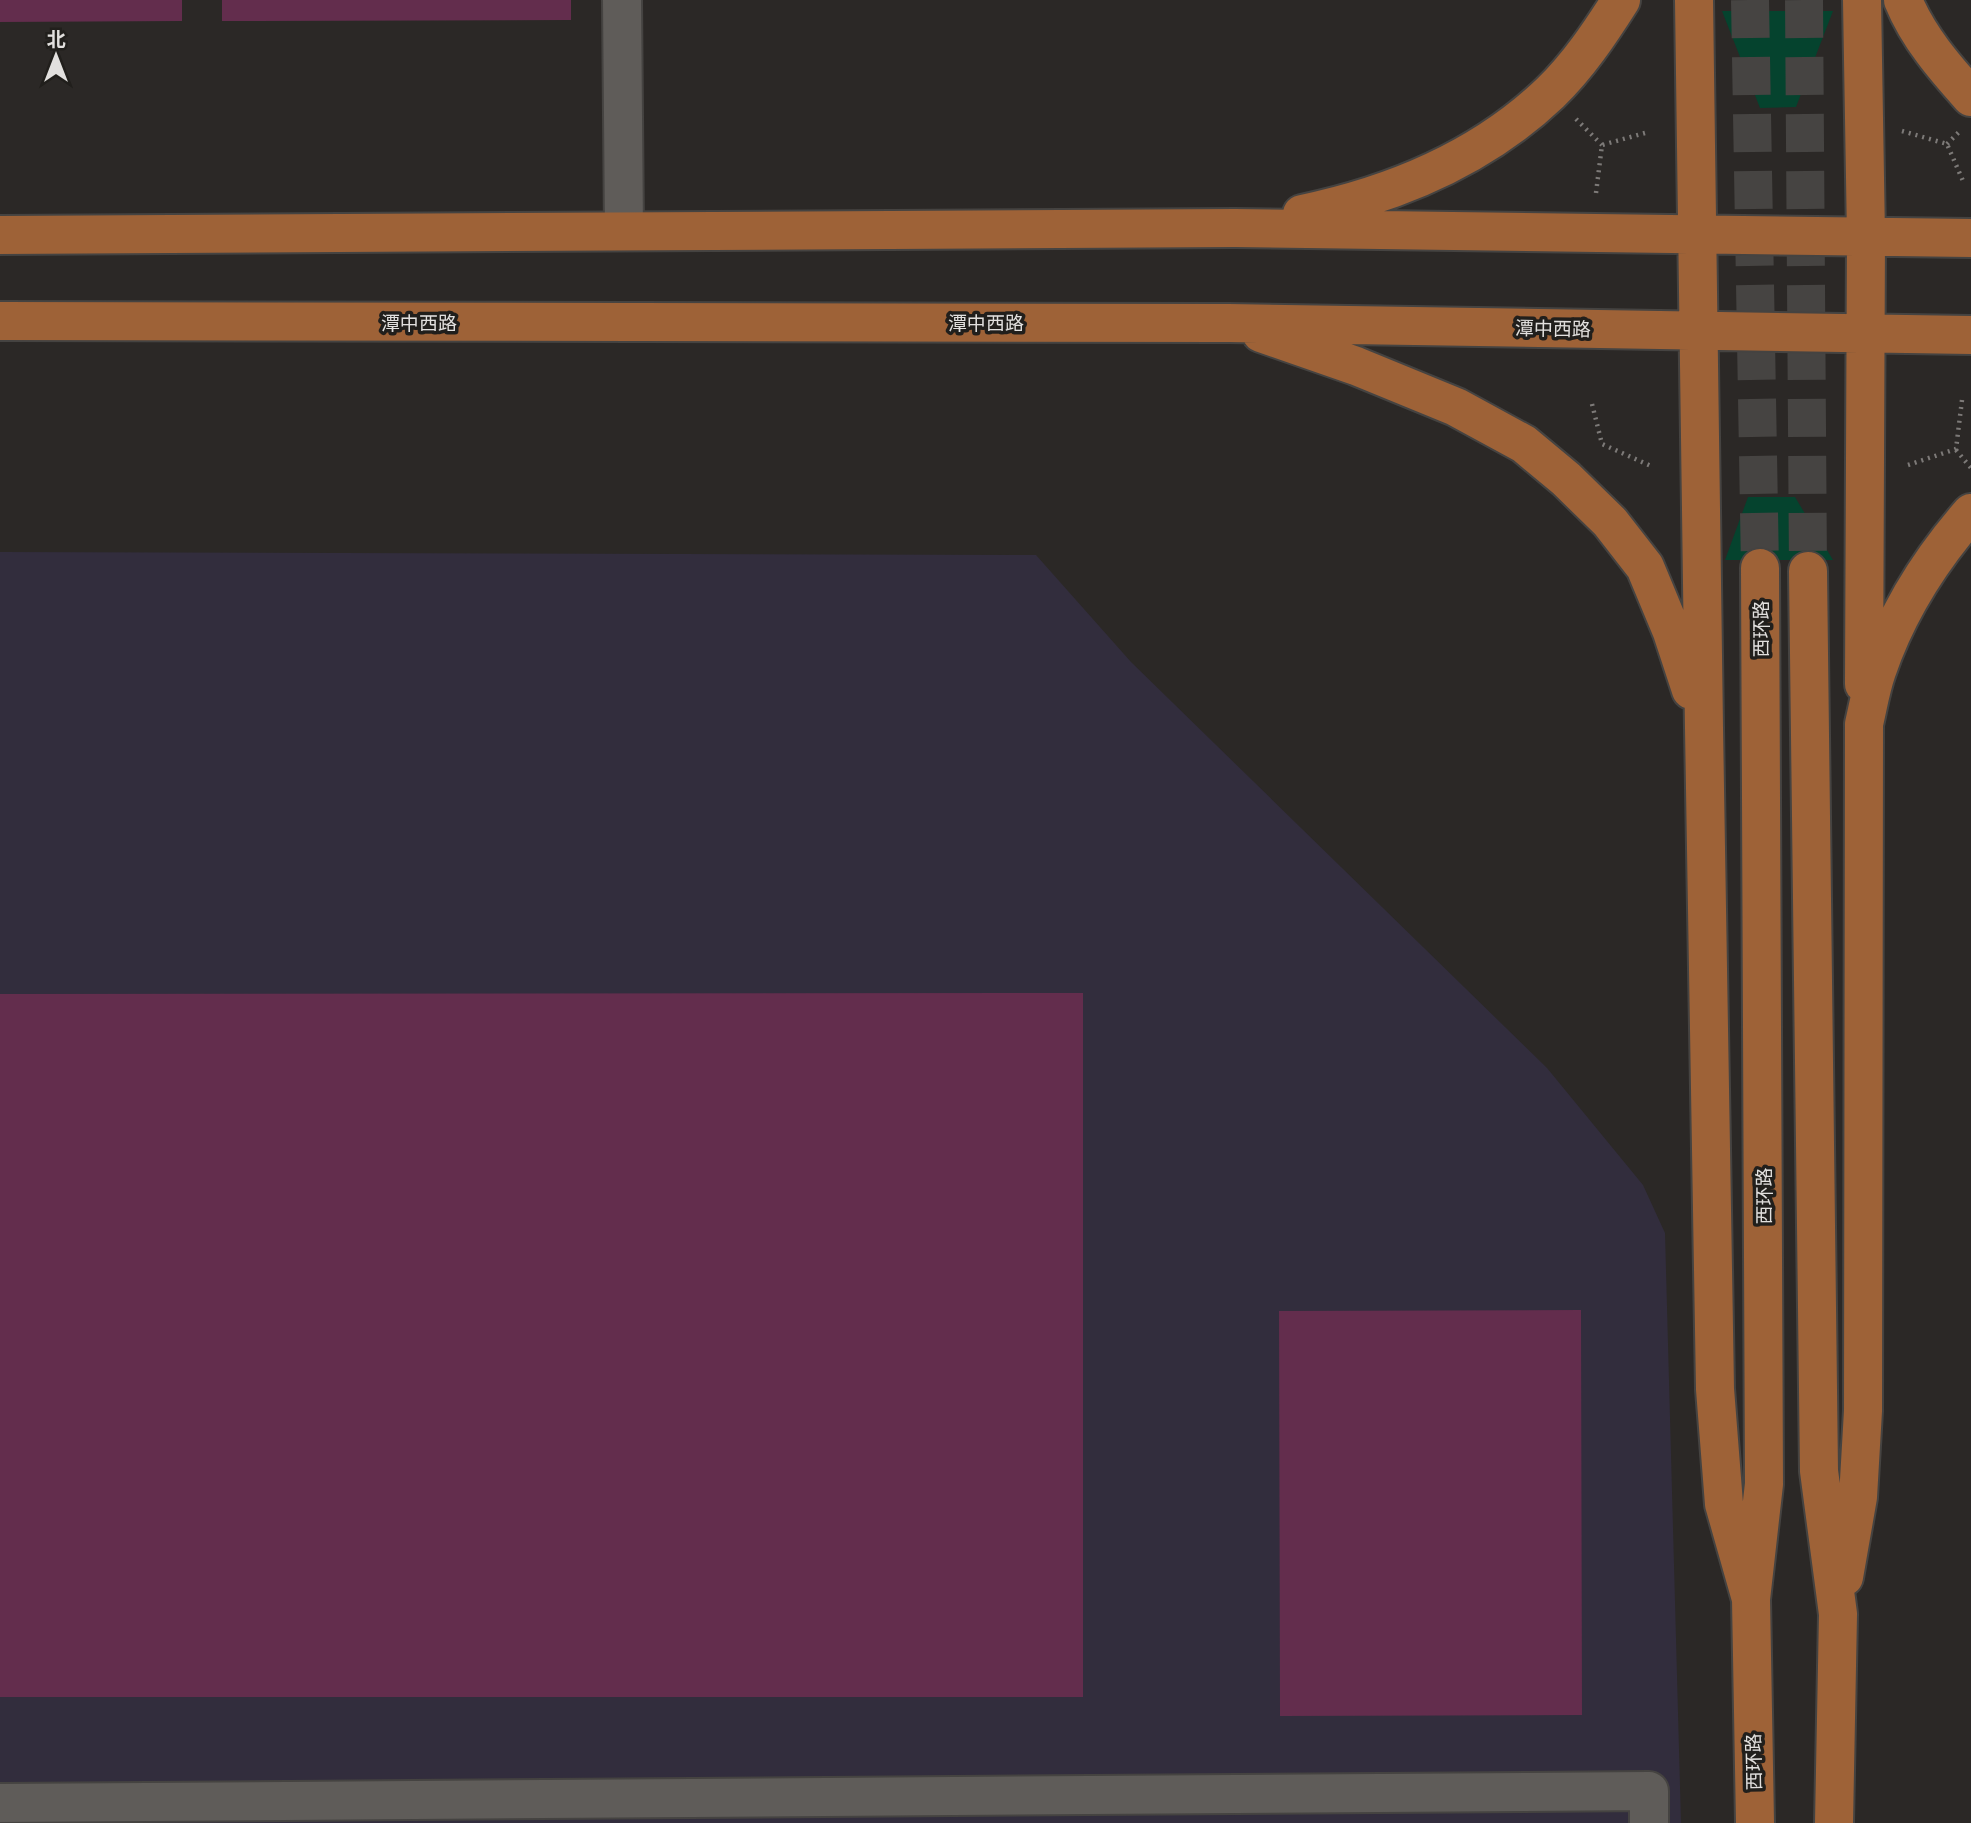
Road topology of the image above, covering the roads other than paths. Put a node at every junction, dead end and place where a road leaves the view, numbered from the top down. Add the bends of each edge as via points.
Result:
1 (622, 0) edge
2 (1621, 0) edge
3 (1694, 0) edge
4 (1862, 0) edge
5 (1903, 0) edge
6 (1971, 97) edge
7 (1235, 228) junction
8 (624, 232) junction
9 (1697, 233) junction
10 (0, 234) edge
11 (1866, 236) junction
12 (1971, 238) edge
13 (0, 321) edge
14 (1229, 323) junction
15 (1699, 330) junction
16 (1864, 333) junction
17 (1971, 335) edge
18 (1971, 513) edge
19 (1760, 568) tunnel mouth
20 (1808, 571) tunnel mouth
21 (1864, 724) junction
22 (1703, 728) junction
23 (1751, 1600) junction
24 (1838, 1614) junction
25 (0, 1803) edge
26 (1649, 1823) edge
27 (1755, 1823) edge
28 (1834, 1823) edge

1 - 8 street
2 - 7 main road via 1593,43 1550,93 1495,138 1420,179 1341,206
3 - 9 main road
4 - 11 main road
5 - 6 main road via 1945,68
7 - 8 main road
7 - 9 main road
8 - 10 main road
9 - 11 main road
9 - 15 main road
11 - 12 main road
11 - 16 main road
13 - 14 main road, 潭中西路
14 - 15 main road, 潭中西路
14 - 22 main road via 1356,366 1455,407 1524,444 1566,479 1609,522 1644,567 1672,632
15 - 16 main road, 潭中西路
15 - 22 main road
16 - 17 main road, 潭中西路
16 - 21 main road
18 - 21 main road via 1925,571 1895,625 1876,673
19 - 23 main road, 西环路 via 1764,1483
20 - 24 main road via 1819,1471
21 - 24 main road via 1863,1411 1858,1497
22 - 23 main road via 1715,1389 1724,1504
23 - 27 main road, 西环路
24 - 28 main road
25 - 26 street via 1649,1791

